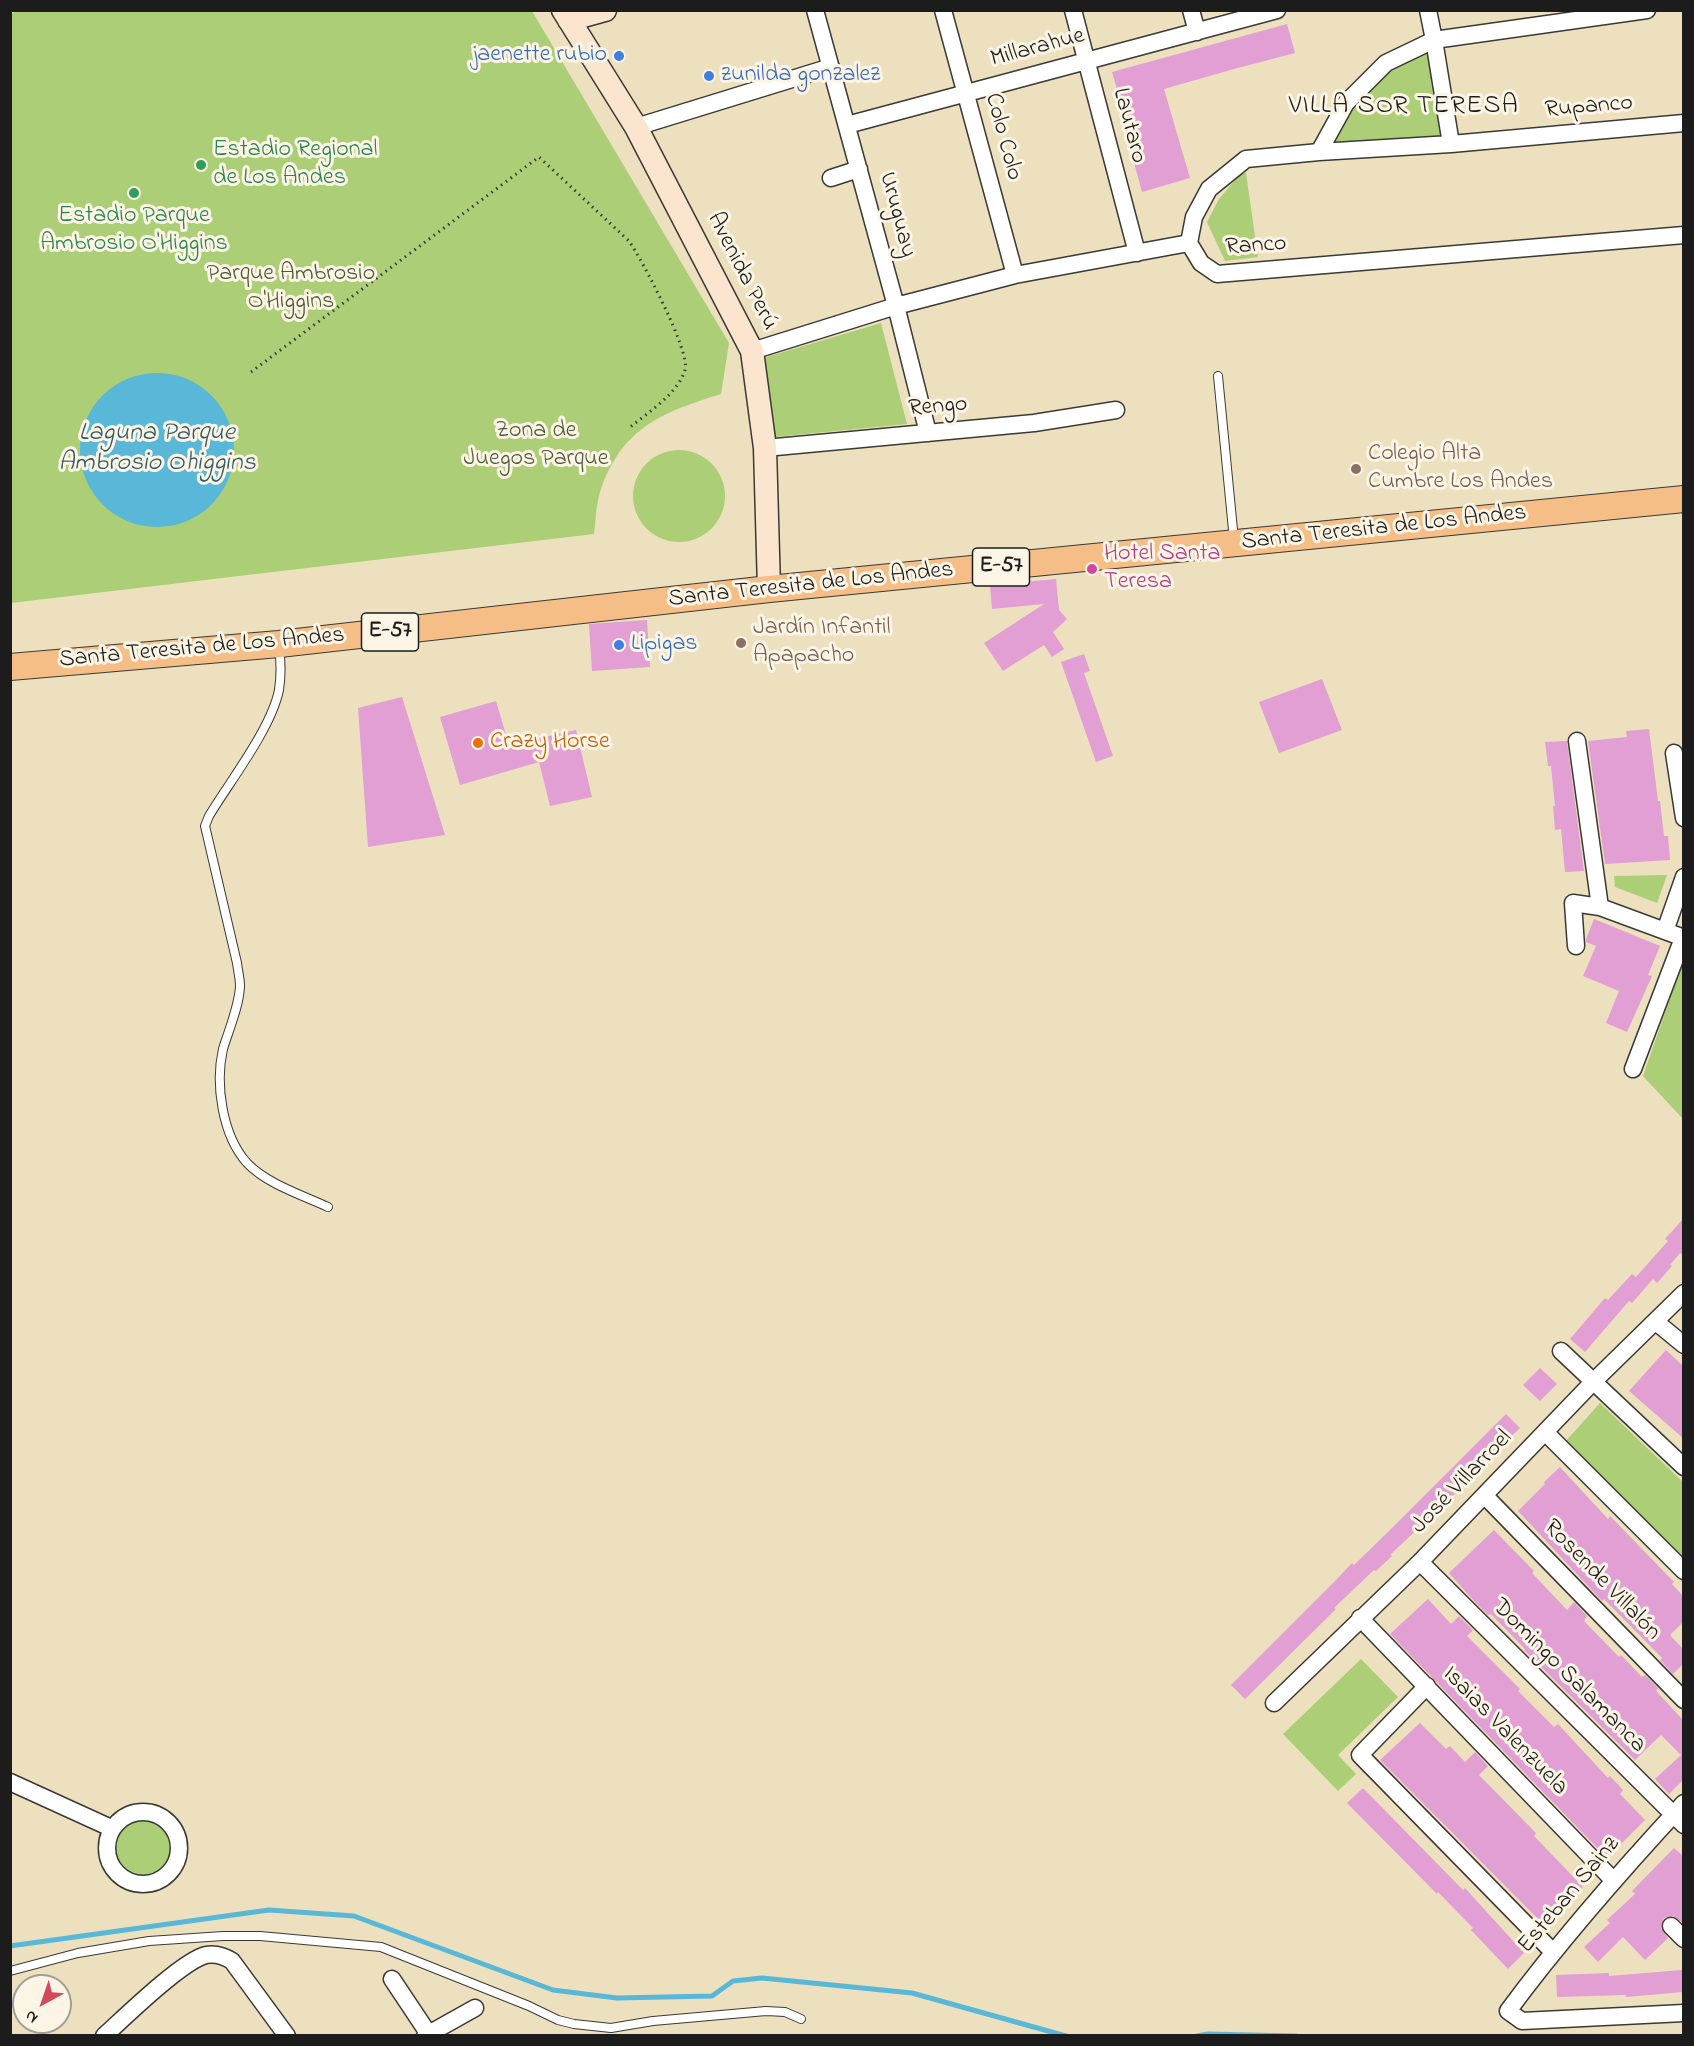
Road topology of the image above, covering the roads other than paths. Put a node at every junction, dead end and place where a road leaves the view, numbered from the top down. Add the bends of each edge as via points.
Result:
1 (605, 10) edge
2 (815, 10) edge
3 (943, 10) edge
4 (1072, 10) edge
5 (1191, 10) edge
6 (1277, 10) edge
7 (1428, 10) edge
8 (1647, 10) edge
9 (566, 15) edge
10 (1197, 32) junction
11 (1434, 40) junction
12 (1086, 62) junction
13 (831, 67) junction
14 (965, 94) junction
15 (1683, 123) edge
16 (847, 125) junction
17 (636, 127) junction
18 (1451, 144) junction
19 (1319, 152) junction
20 (859, 170) junction
21 (831, 178) dead end
22 (1683, 235) edge
23 (1189, 243) junction
24 (1137, 253) junction
25 (1015, 275) junction
26 (896, 306) junction
27 (752, 351) junction
28 (1218, 376) dead end
29 (1116, 410) dead end
30 (928, 433) junction
31 (765, 448) junction
32 (1683, 499) edge
33 (1234, 544) junction
34 (769, 590) junction
35 (279, 644) junction
36 (10, 667) edge
37 (1578, 741) dead end
38 (1674, 753) dead end
39 (1683, 818) edge
40 (1683, 877) edge
41 (1599, 907) junction
42 (1665, 931) junction
43 (1683, 938) edge
44 (1576, 946) dead end
45 (1633, 1069) dead end
46 (328, 1207) dead end
47 (1683, 1293) edge
48 (1656, 1322) junction
49 (1683, 1345) edge
50 (1561, 1351) dead end
51 (1593, 1382) junction
52 (1545, 1432) junction
53 (1683, 1467) edge
54 (1485, 1496) junction
55 (1420, 1562) junction
56 (1683, 1571) edge
57 (1360, 1618) junction
58 (1426, 1686) junction
59 (1683, 1700) edge
60 (1274, 1703) dead end
61 (10, 1782) edge
62 (1680, 1814) edge
63 (111, 1827) junction
64 (1613, 1880) junction
65 (1671, 1926) dead end
66 (1683, 1939) edge
67 (1552, 1951) junction
68 (10, 1971) edge
69 (392, 1980) dead end
70 (475, 2008) dead end
71 (1683, 2013) edge
72 (801, 2019) dead end
73 (427, 2034) edge
74 (104, 2036) edge
75 (287, 2036) edge

1 - 9 street
2 - 13 street, Uruguay
3 - 14 street, Colo Colo
4 - 12 street, Lautaro
5 - 10 street
6 - 10 street, Millarahue
7 - 11 street
8 - 11 street
9 - 17 street, Avenida Perú
10 - 12 street, Millarahue
11 - 18 street
11 - 19 street via 1386,63 1346,103
12 - 14 street, Millarahue
12 - 24 street, Lautaro
13 - 16 street, Uruguay
13 - 17 street
14 - 16 street, Millarahue
14 - 25 street, Colo Colo
15 - 18 street, Rupanco
16 - 20 street, Uruguay
17 - 27 street, Avenida Perú
18 - 19 street, Rupanco
19 - 23 street, Rupanco via 1245,159 1209,189 1194,217
20 - 21 street
20 - 26 street, Uruguay
22 - 23 street, Ranco via 1217,274 1201,263
23 - 24 street, Ranco
24 - 25 street, Ranco
25 - 26 street, Ranco
26 - 27 street, Ranco
26 - 30 street, Uruguay
27 - 31 street, Avenida Perú
28 - 33 lane
29 - 30 street, Rengo
30 - 31 street, Rengo
31 - 34 street, Avenida Perú
32 - 33 main road, Santa Teresita de Los Andes / E-57
33 - 34 main road, Santa Teresita de Los Andes / E-57
34 - 35 main road, Santa Teresita de Los Andes / E-57
35 - 36 main road, Santa Teresita de Los Andes / E-57
35 - 46 lane via 279,690 268,723 205,826 240,986 223,1051 222,1109 232,1138 247,1163 269,1179
37 - 41 street
38 - 39 street
40 - 42 street
41 - 42 street
41 - 44 street via 1573,903
42 - 43 street
43 - 45 street
47 - 48 street, José Villarroel
48 - 49 street
48 - 51 street, José Villarroel
50 - 51 street
51 - 52 street, José Villarroel
51 - 53 street
52 - 54 street, José Villarroel
52 - 56 street
54 - 55 street, José Villarroel
54 - 59 street, Rosende Villalón
55 - 57 street, José Villarroel
55 - 62 street, Domingo Salamanca
57 - 58 street, Isaias Valenzuela
57 - 60 street, José Villarroel
58 - 64 street, Isaias Valenzuela
58 - 67 street via 1360,1755
61 - 63 street
62 - 64 street, Esteban Sainz
63 - 63 street via 106,1852 114,1871 124,1879 141,1885 154,1883 175,1866 179,1840 167,1820 152,1812 139,1811 124,1815
64 - 67 street, Esteban Sainz
65 - 66 street
67 - 71 street, Esteban Sainz via 1508,2011 1522,2021
68 - 72 lane via 140,1942 260,1936 381,1947 574,2024 611,2028 766,2011 784,2012
69 - 73 street
70 - 73 street
74 - 75 street via 186,1965 206,1955 222,1954 232,1961

